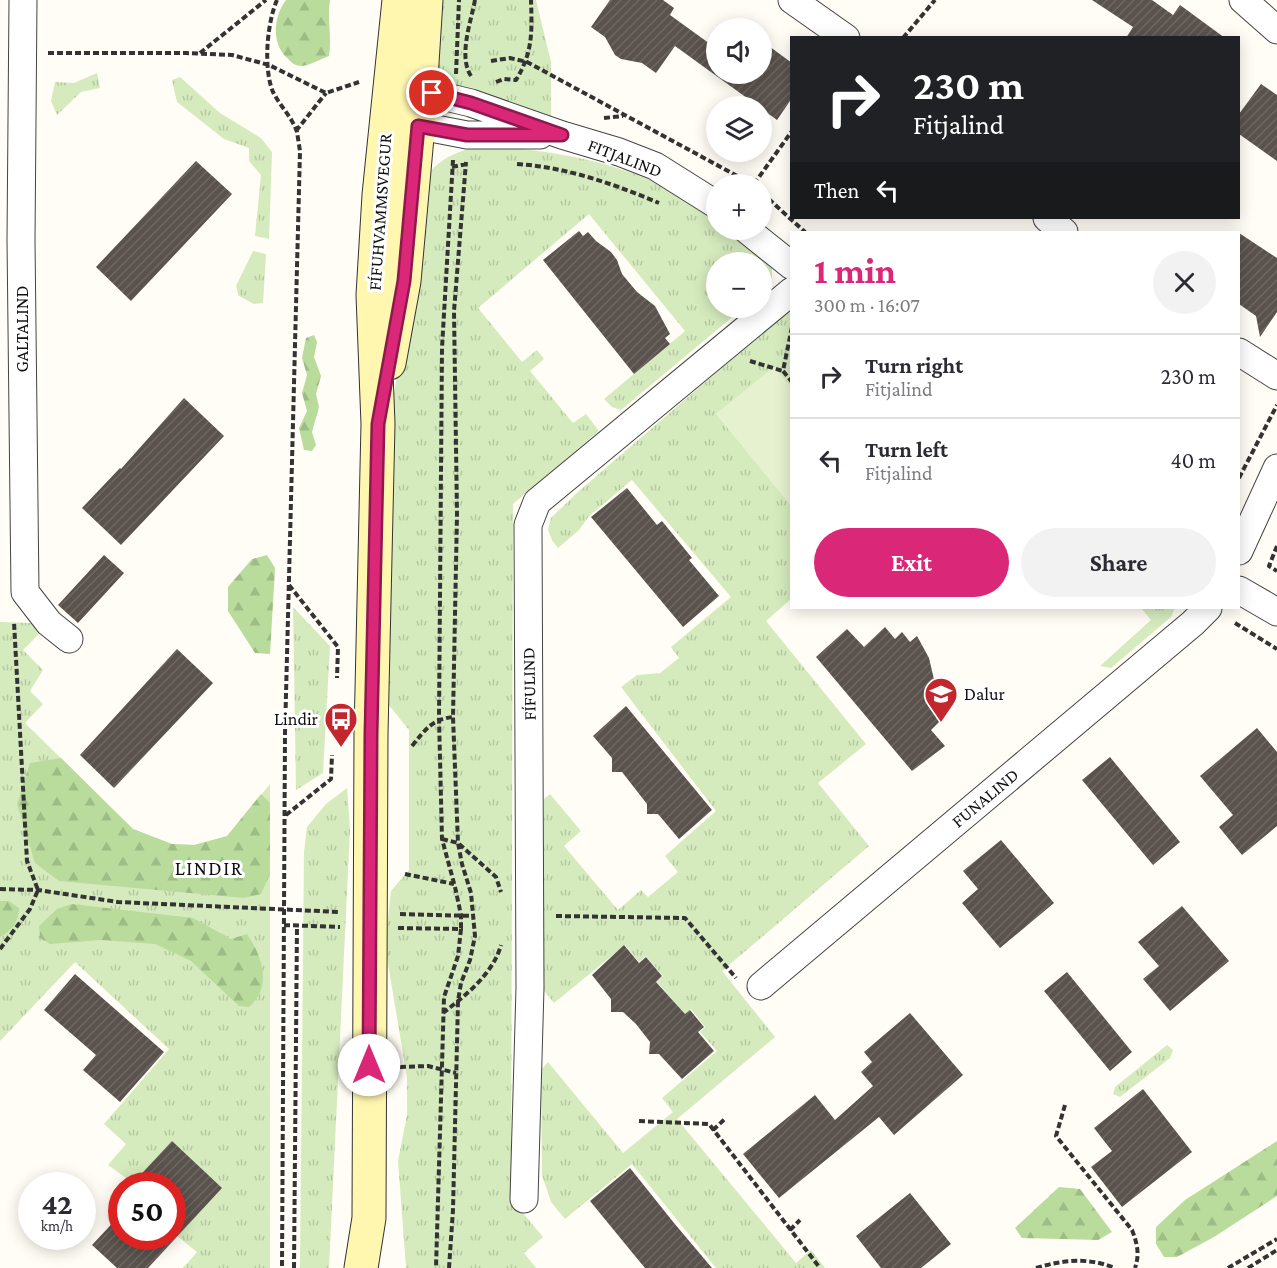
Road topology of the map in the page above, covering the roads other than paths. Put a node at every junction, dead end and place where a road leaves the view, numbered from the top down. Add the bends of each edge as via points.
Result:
1 (22, 0) edge
2 (399, 0) edge
3 (426, 0) edge
4 (792, 0) edge
5 (1243, 0) edge
6 (1277, 30) edge
7 (843, 36) edge
8 (405, 87) junction
9 (402, 123) junction
10 (562, 135) junction
11 (706, 198) edge
12 (1048, 219) edge
13 (1063, 231) edge
14 (760, 240) edge
15 (790, 264) edge
16 (790, 293) edge
17 (1240, 353) edge
18 (1277, 376) edge
19 (1277, 468) edge
20 (1240, 549) edge
21 (1240, 591) edge
22 (1207, 609) edge
23 (1277, 612) edge
24 (69, 639) dead end
25 (761, 986) road end
26 (524, 1199) dead end
27 (369, 1218) junction
28 (362, 1268) edge
29 (382, 1268) edge

1 - 24 street, GALTALIND via 24,592 49,623
2 - 8 main road, FÍFUHVAMMSVEGUR
3 - 8 main road, FÍFUHVAMMSVEGUR
4 - 7 street
5 - 6 street
8 - 9 main road, FÍFUHVAMMSVEGUR
8 - 10 street, FITJALIND via 471,103
9 - 10 street, FITJALIND via 467,135
9 - 27 main road, FÍFUHVAMMSVEGUR via 404,281 378,424 371,734
10 - 11 street, FITJALIND via 655,166
12 - 13 street
14 - 15 street
16 - 26 street, FÍFULIND via 537,502 528,525 530,988
17 - 18 street
19 - 20 street
21 - 23 street
22 - 25 street, FUNALIND
27 - 28 main road, FÍFUHVAMMSVEGUR
27 - 29 main road, FÍFUHVAMMSVEGUR

